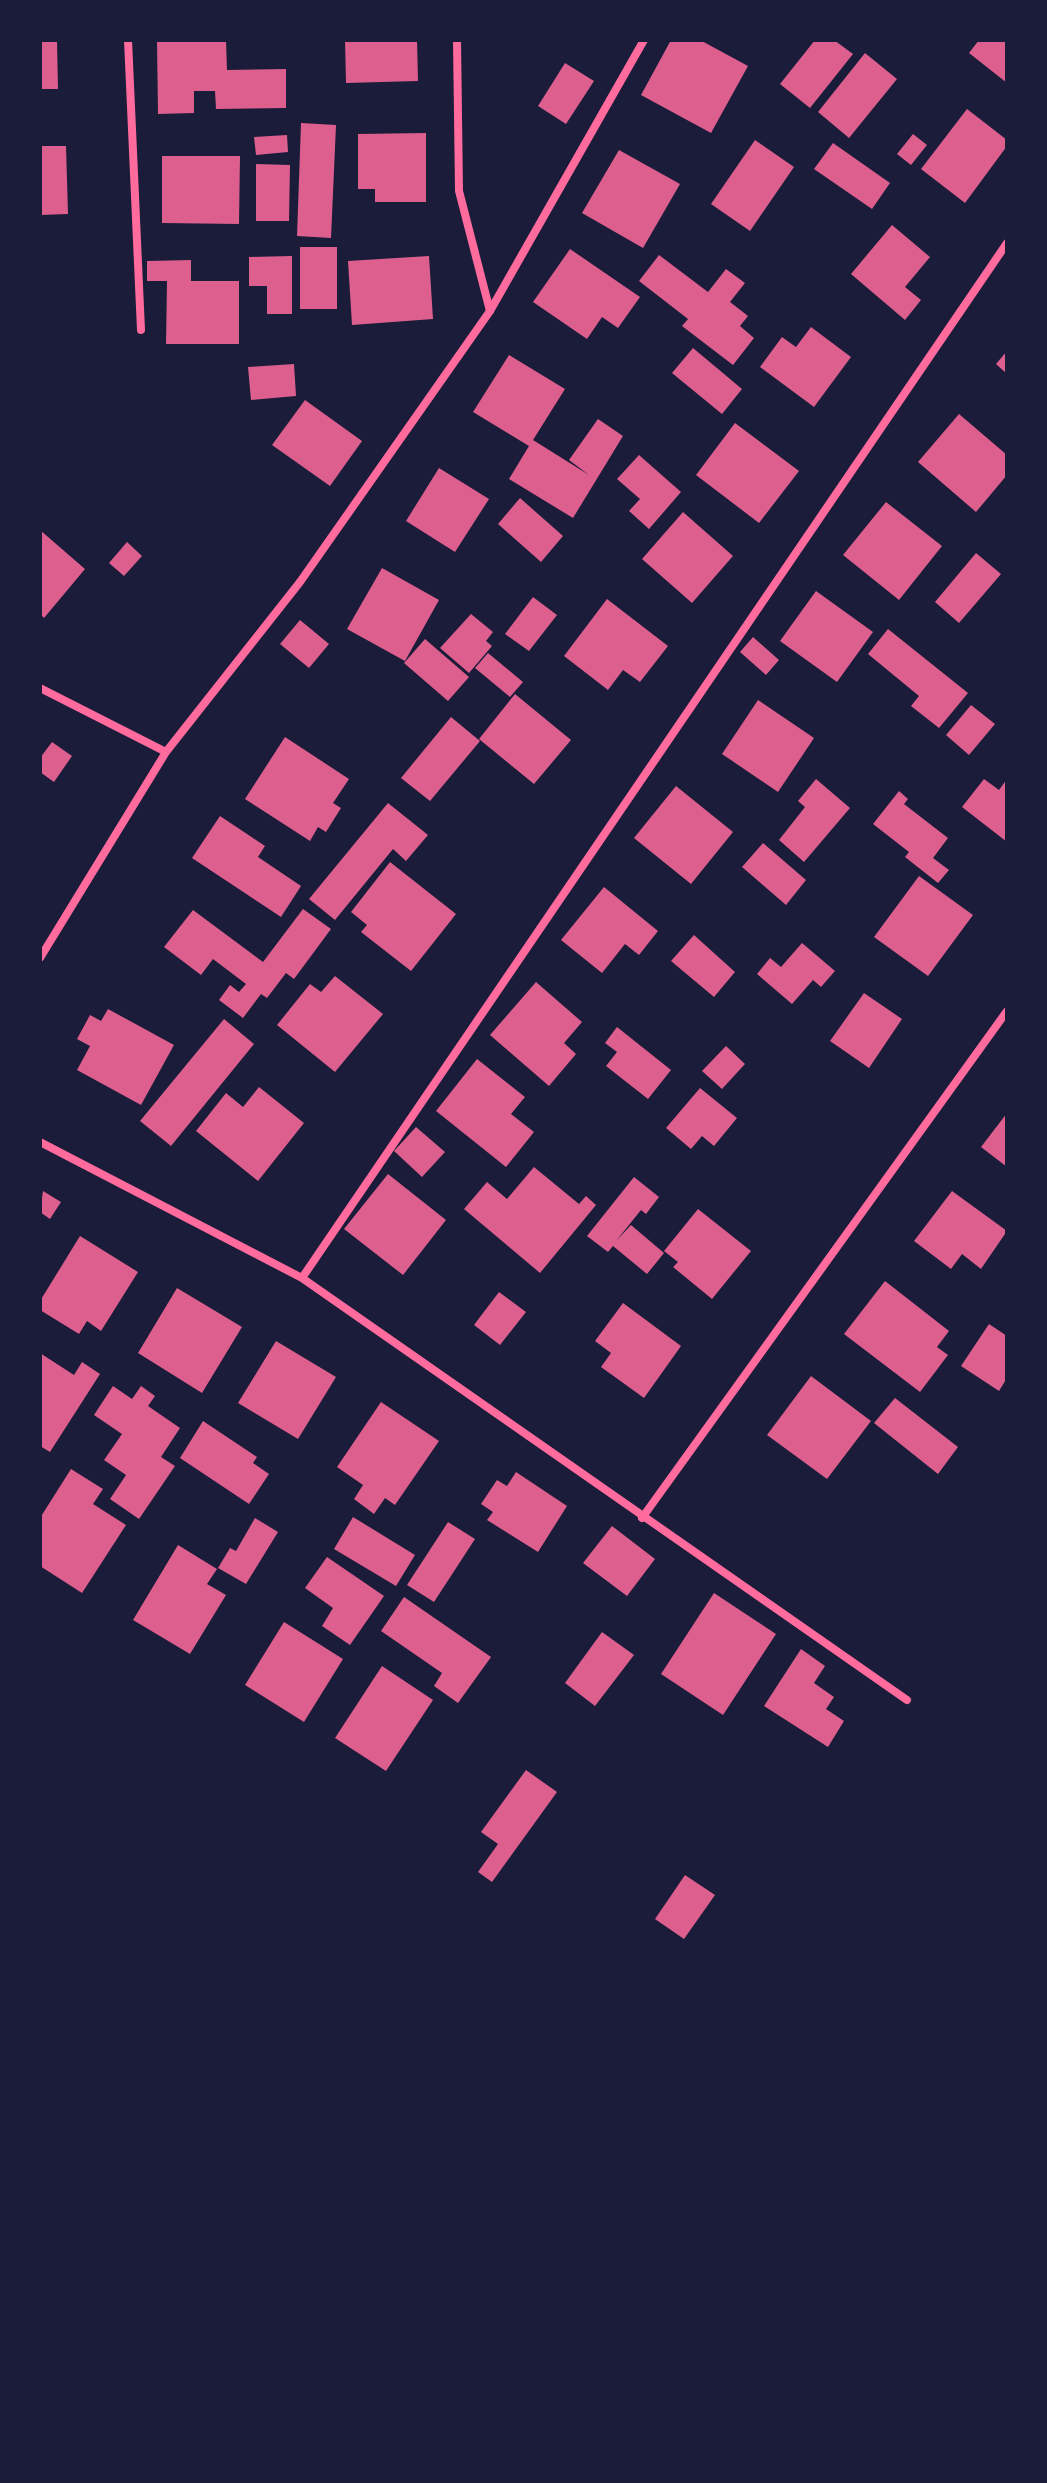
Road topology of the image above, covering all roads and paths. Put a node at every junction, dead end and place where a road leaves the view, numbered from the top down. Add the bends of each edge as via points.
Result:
1 (128, 40) edge
2 (457, 40) edge
3 (644, 40) edge
4 (1007, 243) edge
5 (490, 311) junction
6 (141, 330) dead end
7 (40, 688) edge
8 (166, 752) junction
9 (40, 958) edge
10 (1007, 1011) edge
11 (40, 1142) edge
12 (302, 1278) junction
13 (642, 1518) junction
14 (907, 1700) dead end

1 - 6 street
2 - 5 street via 459,191
3 - 5 street
4 - 12 street
5 - 8 street via 310,570
7 - 8 street
8 - 9 street
10 - 13 street
11 - 12 street
12 - 13 street
13 - 14 street

